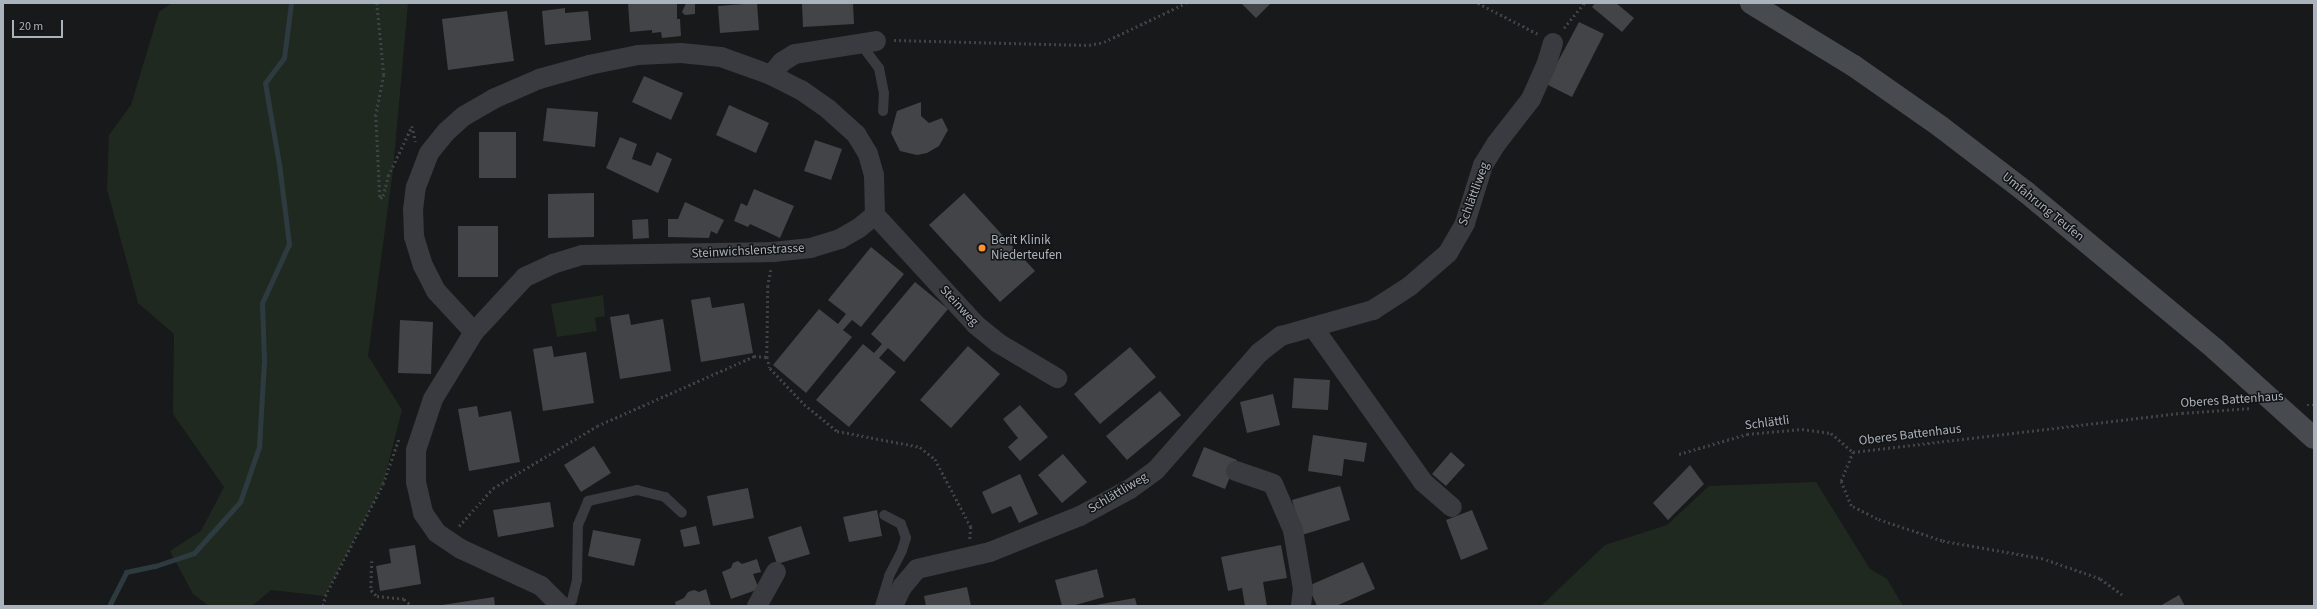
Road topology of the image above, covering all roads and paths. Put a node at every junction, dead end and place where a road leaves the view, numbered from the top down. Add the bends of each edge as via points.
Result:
1 (377, 3) edge
2 (1186, 3) edge
3 (1478, 3) edge
4 (1584, 3) edge
5 (1751, 3) edge
6 (868, 42) junction
7 (1553, 42) junction
8 (771, 75) junction
9 (883, 111) dead end
10 (430, 153) junction
11 (875, 215) junction
12 (772, 265) dead end
13 (1313, 327) junction
14 (474, 332) junction
15 (767, 357) junction
16 (1057, 378) dead end
17 (2314, 404) edge
18 (2298, 406) dead end
19 (2260, 408) dead end
20 (400, 436) dead end
21 (2314, 438) edge
22 (1853, 452) junction
23 (1679, 454) dead end
24 (1236, 471) dead end
25 (1452, 507) dead end
26 (682, 513) dead end
27 (884, 515) dead end
28 (445, 538) junction
29 (965, 557) junction
30 (372, 561) dead end
31 (776, 572) dead end
32 (2122, 595) dead end
33 (323, 606) edge
34 (412, 606) edge
35 (561, 606) edge
36 (568, 606) edge
37 (757, 606) edge
38 (880, 606) edge
39 (893, 606) edge
40 (1301, 606) edge

1 - 10 path via 384,75 376,115 380,198 412,126 414,141
2 - 6 path via 1104,42 1089,45 912,39
3 - 7 path
4 - 7 path
5 - 21 main road, Umfahrung Teufen via 1811,38 1941,127 2026,192 2215,349
6 - 8 street via 795,54 782,62
6 - 9 lane via 879,68 884,93
7 - 13 street, Schlättliweg via 1532,99 1496,144 1483,165 1465,223 1448,252 1410,286 1373,310
8 - 10 street via 722,57 680,53 638,55 589,64 539,79 493,99 464,116 446,132
8 - 11 street via 822,105 856,134 868,154 874,175
10 - 14 street via 416,187 413,210 414,236 423,266 436,291
11 - 14 street, Steinwichslenstrasse via 840,239 811,248 775,252 582,256 553,264 525,277
11 - 16 street, Steinweg via 976,325 998,343
12 - 15 path via 768,286
13 - 25 street via 1423,482
13 - 29 street, Schlättliweg via 1281,336 1259,353 1156,470 1130,489 1080,516 990,552
14 - 28 street, Steinwichslenstrasse via 433,399 416,450 416,482 423,513 437,533
15 - 28 path via 754,356 597,426 493,488 465,521
15 - 29 path via 770,368 804,404 837,431 920,447 936,460 971,527
17 - 18 path, Oberes Battenhaus
19 - 22 path, Oberes Battenhaus via 2182,413
20 - 33 path via 383,484 325,596
22 - 23 path, Schlättli via 1831,433 1802,429 1747,434
22 - 32 path, Oberes Battenhaus via 1841,481 1851,506 1877,520 1942,541 2043,559 2100,579
24 - 40 street via 1273,484 1293,530 1303,589
26 - 36 lane via 665,497 637,490 588,501 578,525 577,580
27 - 38 lane via 901,524 906,538 889,576
28 - 35 street, Steinwichslenstrasse via 461,549 541,586
29 - 39 street, Schlättliweg via 917,569 902,587
30 - 34 path via 371,590 377,596 404,599
31 - 37 street

